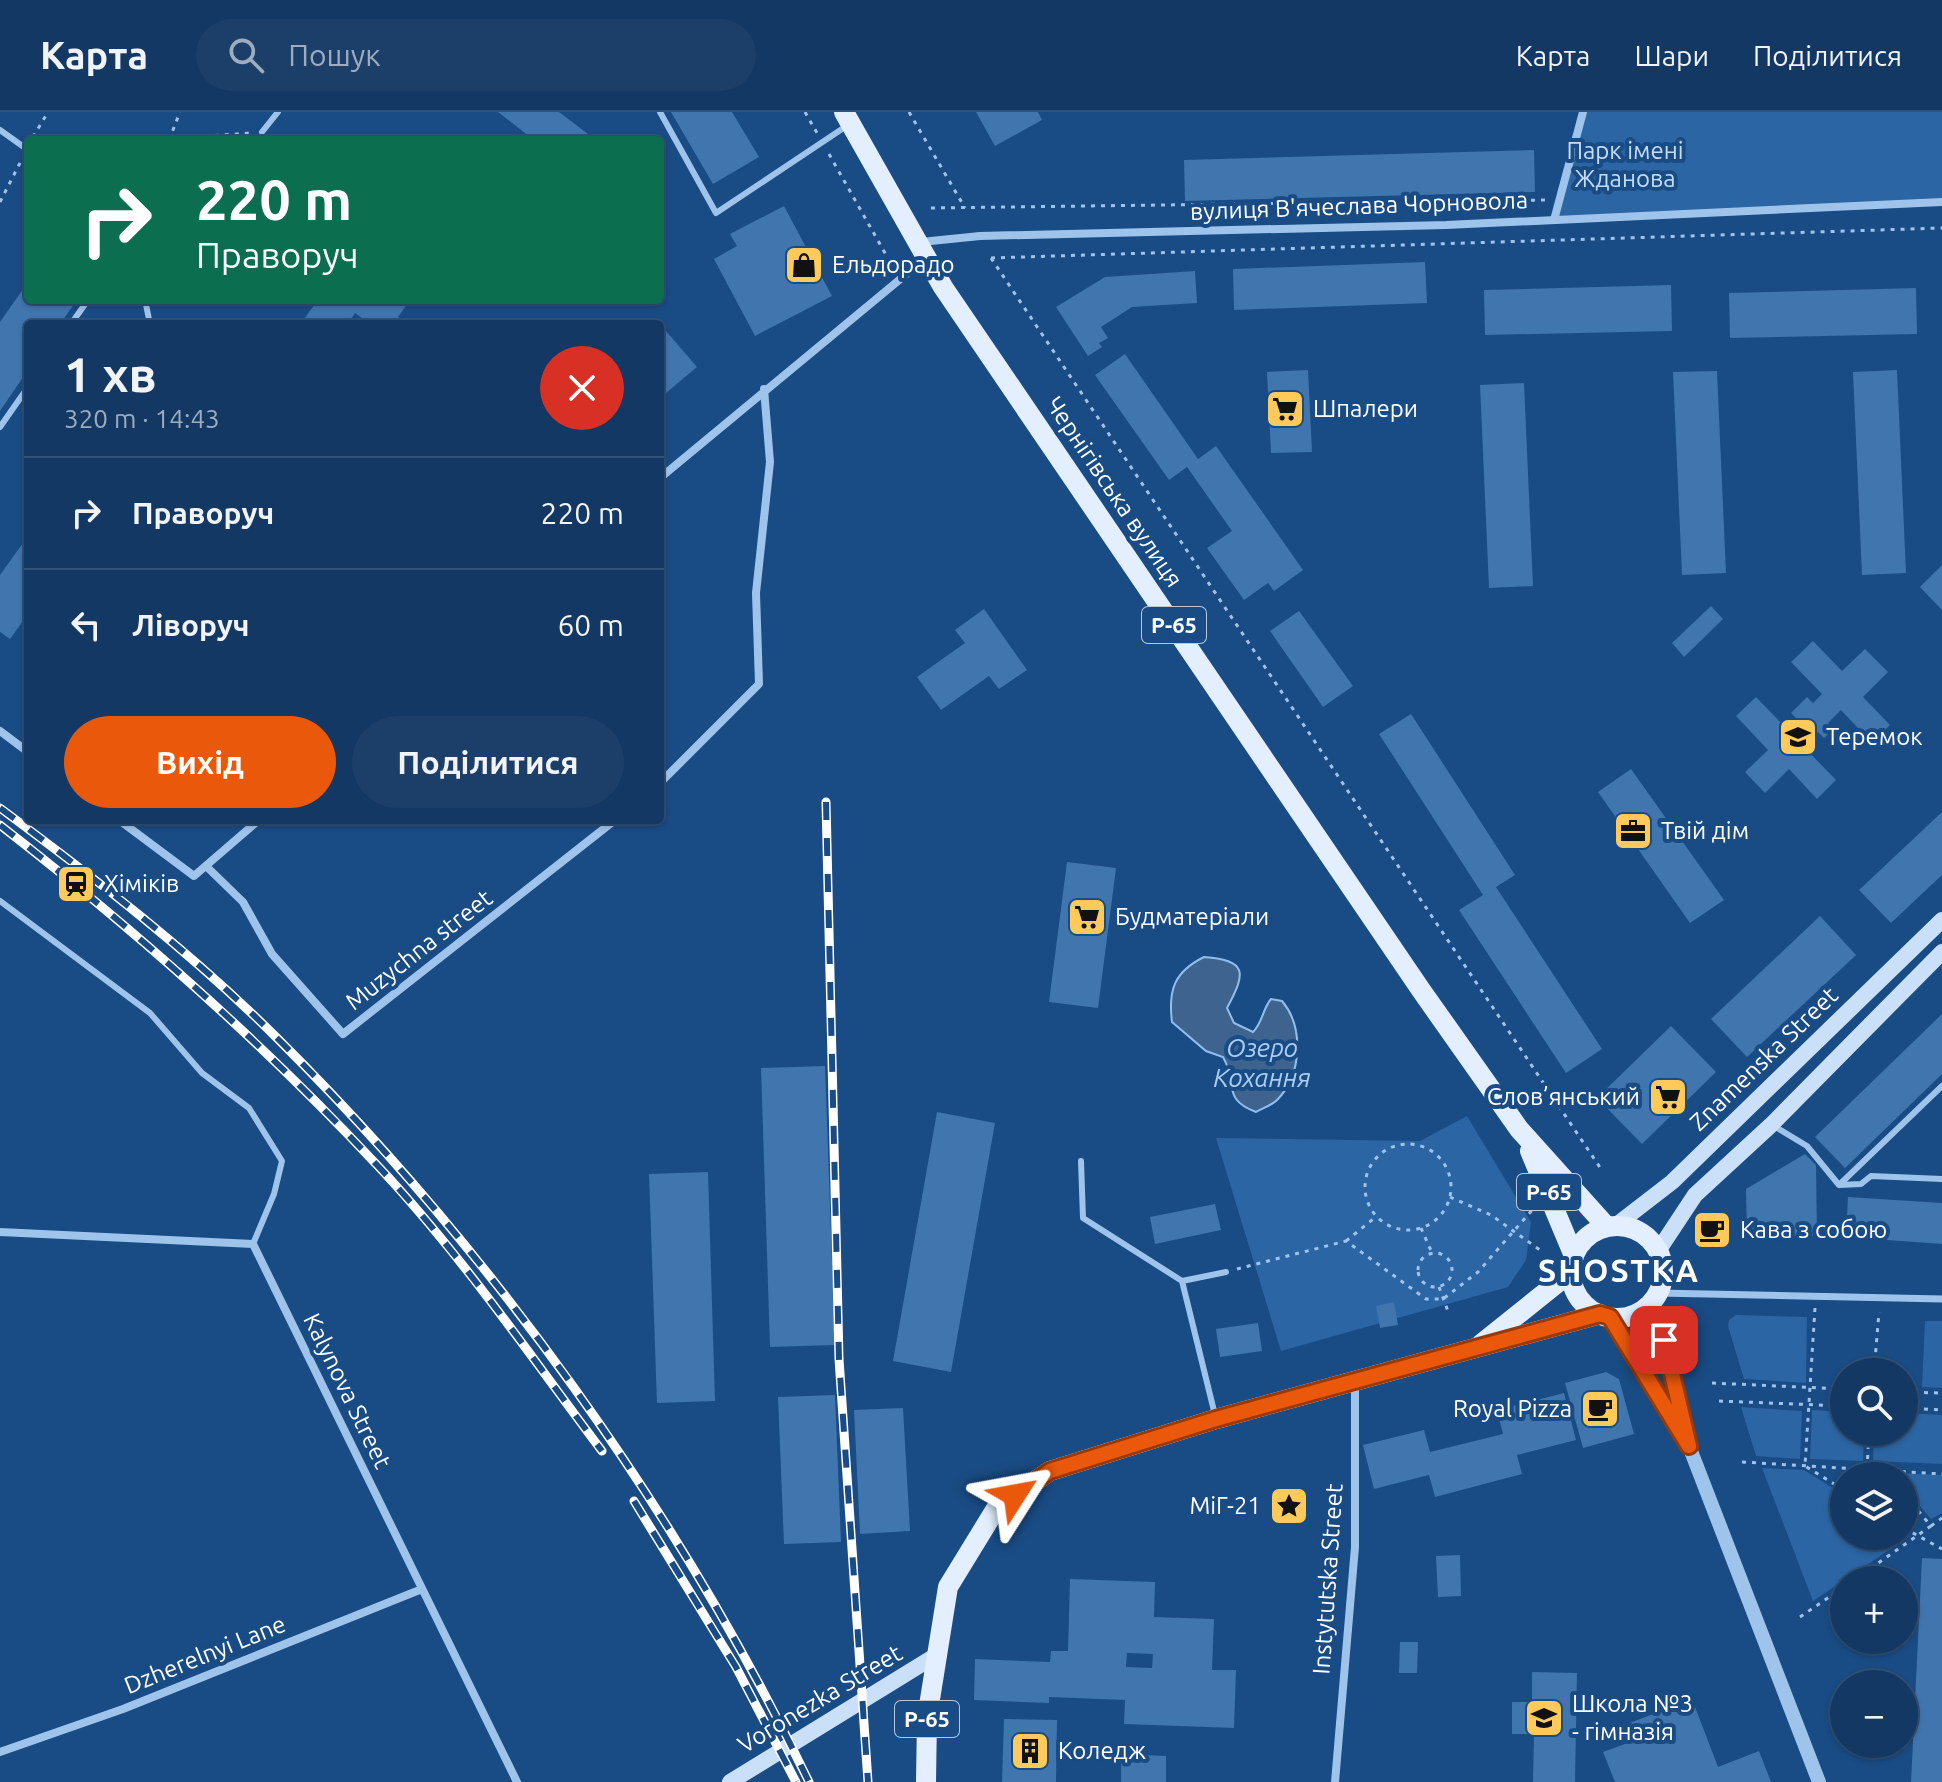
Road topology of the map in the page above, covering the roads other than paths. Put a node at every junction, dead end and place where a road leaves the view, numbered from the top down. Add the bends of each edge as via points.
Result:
1 (278, 112) edge
2 (660, 112) edge
3 (1583, 112) edge
4 (847, 118) edge
5 (0, 130) edge
6 (262, 132) road end
7 (24, 146) edge
8 (1942, 202) edge
9 (1554, 220) junction
10 (924, 249) junction
11 (764, 389) junction
12 (24, 393) edge
13 (0, 427) edge
14 (664, 475) edge
15 (0, 731) edge
16 (24, 749) edge
17 (664, 779) edge
18 (124, 824) edge
19 (254, 824) edge
20 (610, 824) edge
21 (206, 866) junction
22 (0, 901) edge
23 (1942, 920) edge
24 (1942, 952) edge
25 (1942, 1086) edge
26 (1771, 1125) junction
27 (1519, 1129) junction
28 (1081, 1161) dead end
29 (1942, 1179) edge
30 (1839, 1185) junction
31 (1611, 1226) junction
32 (0, 1232) edge
33 (253, 1244) junction
34 (1658, 1251) junction
35 (1573, 1264) junction
36 (1226, 1272) road end
37 (1182, 1281) junction
38 (1656, 1297) junction
39 (1942, 1299) edge
40 (1605, 1316) junction
41 (1471, 1352) junction
42 (1355, 1379) junction
43 (1216, 1419) junction
44 (1689, 1446) junction
45 (422, 1589) junction
46 (935, 1656) junction
47 (0, 1752) edge
48 (517, 1782) edge
49 (730, 1782) edge
50 (926, 1782) edge
51 (1335, 1782) edge
52 (1819, 1782) edge

1 - 6 lane
2 - 4 lane via 716,213 822,142
3 - 9 street
4 - 10 main road, Чернігівська вулиця / Р-65
5 - 7 lane
8 - 9 street, вулиця В'ячеслава Чорновола
9 - 10 street, вулиця В'ячеслава Чорновола via 980,236
10 - 11 street via 900,279
10 - 27 main road, Чернігівська вулиця / Р-65 via 943,287
11 - 14 street
11 - 17 street via 770,462 756,593 759,684
12 - 13 lane
15 - 16 street
18 - 21 street via 194,876
19 - 21 street
20 - 21 street, Muzychna street via 343,1034 272,954 243,902
22 - 33 lane via 150,1013 202,1073 249,1108 282,1161
23 - 31 main road, Znamenska Street via 1672,1182
24 - 26 main road, Znamenska Street
25 - 30 lane
26 - 30 lane via 1807,1146
26 - 34 main road, Znamenska Street via 1695,1195
27 - 31 main road, Чернігівська вулиця / Р-65
27 - 35 main road, Чернігівська вулиця / Р-65 via 1556,1207
28 - 37 lane via 1083,1218
29 - 30 lane via 1871,1176 1861,1184
31 - 34 main road, Р-65 via 1641,1232
31 - 35 main road, Р-65 via 1587,1237
32 - 33 street
33 - 45 street, Kalynova Street
34 - 38 main road via 1663,1272
35 - 40 main road, Р-65 via 1579,1297
35 - 41 main road, Р-65
36 - 37 lane
37 - 43 lane
38 - 39 street
38 - 40 main road, Р-65 via 1638,1313
38 - 44 street
40 - 41 main road, Р-65
40 - 44 street
41 - 42 main road, Р-65
42 - 43 main road, Р-65
42 - 51 street, Instytutska Street via 1355,1547
43 - 46 main road, Р-65 via 1050,1471 997,1507 948,1587
44 - 52 street
45 - 47 street, Dzherelnyi Lane via 123,1709
45 - 48 street, Kalynova Street
46 - 49 main road, Voronezka Street
46 - 50 main road, Р-65

